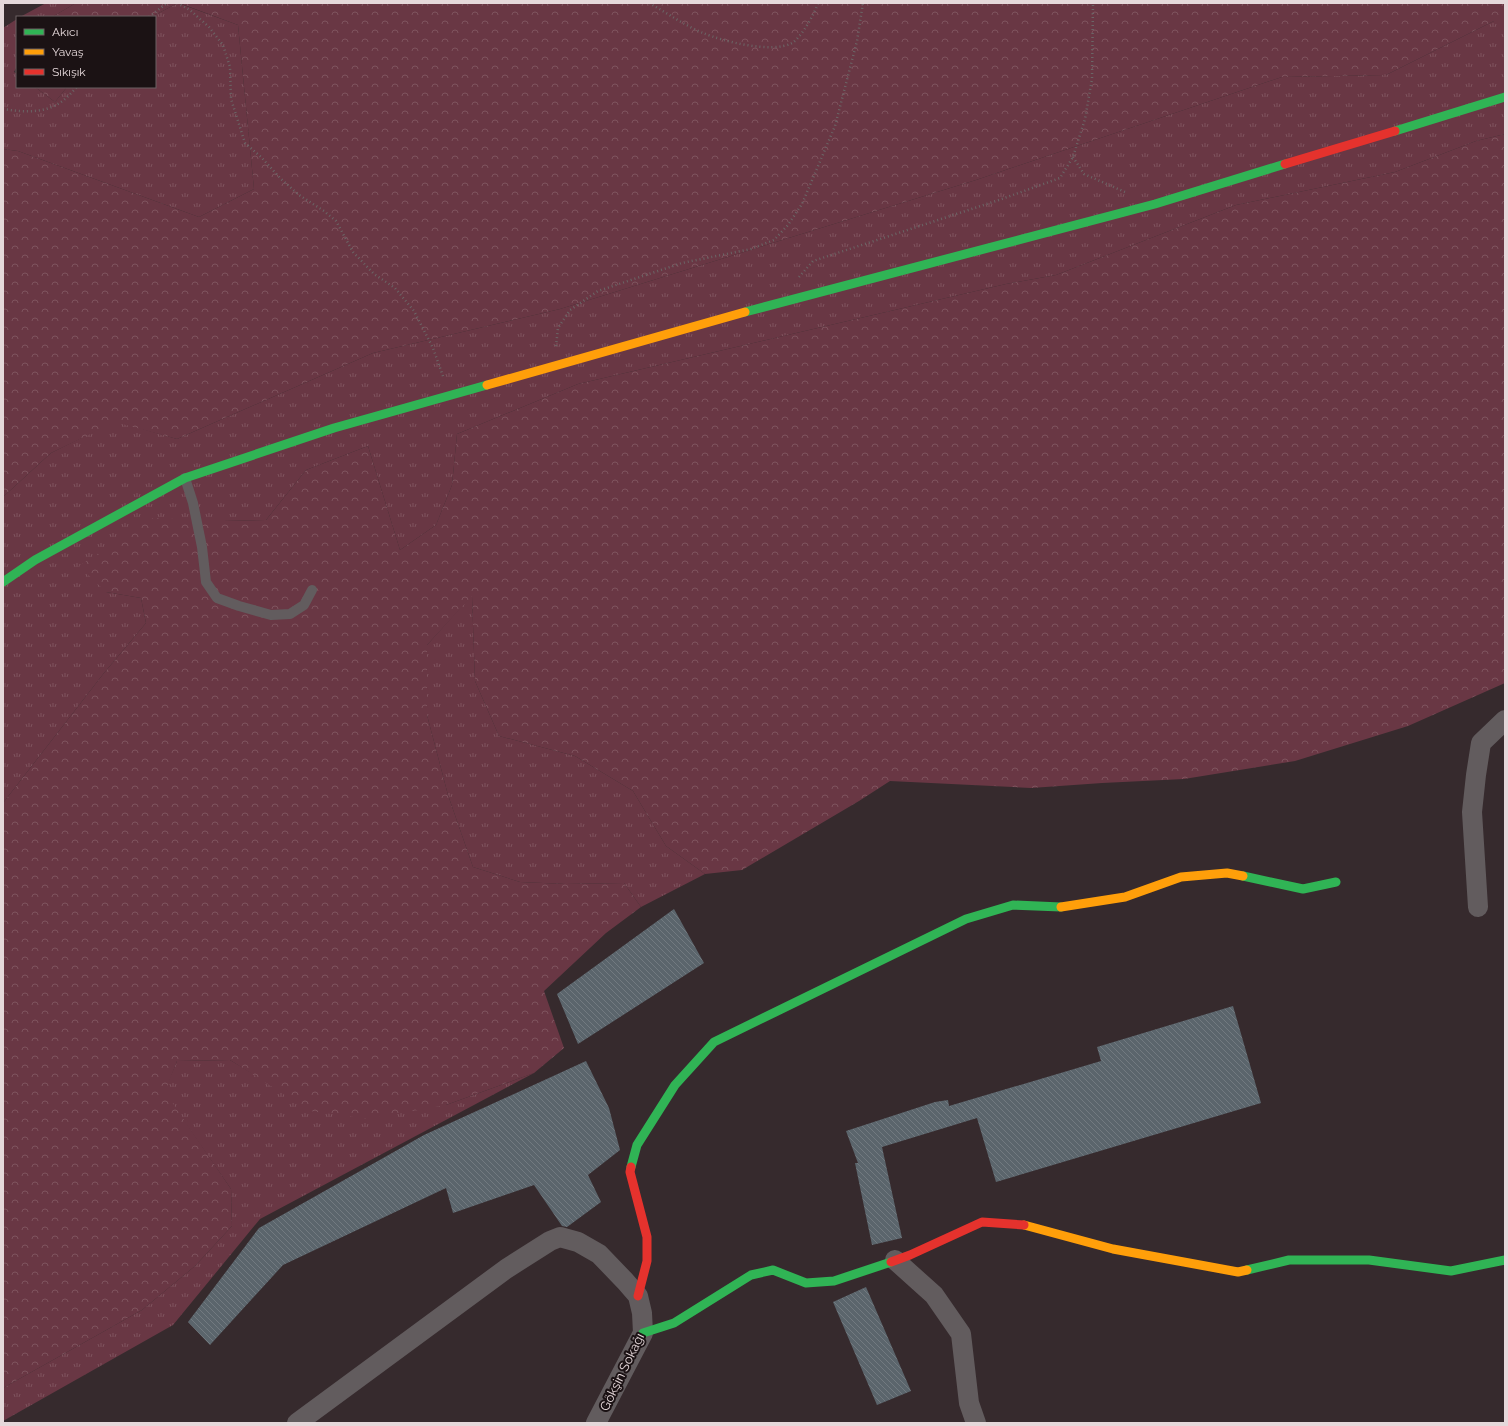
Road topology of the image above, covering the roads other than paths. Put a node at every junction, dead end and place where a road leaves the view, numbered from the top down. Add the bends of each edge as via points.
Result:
1 (1505, 97) edge
2 (185, 478) junction
3 (3, 582) edge
4 (312, 590) dead end
5 (1505, 720) edge
6 (1336, 882) dead end
7 (1478, 907) dead end
8 (895, 1260) junction
9 (1505, 1260) edge
10 (638, 1296) junction
11 (643, 1333) junction
12 (297, 1423) edge
13 (596, 1423) edge
14 (976, 1423) edge

1 - 2 street via 1155,204 793,299 334,428
2 - 3 street via 36,560
2 - 4 lane via 202,547 206,582 216,598 271,615 290,614 304,605
5 - 7 street via 1481,743 1476,775 1472,812
6 - 10 street via 1303,889 1227,873 1181,877 1125,897 1065,907 1013,905 966,919 714,1042 675,1085 637,1145 630,1172 647,1237 647,1261
8 - 9 street via 982,1222 1024,1225 1113,1249 1238,1272 1289,1260 1368,1260 1451,1270
8 - 11 street via 834,1281 806,1283 773,1270 751,1275 674,1323
8 - 14 street via 934,1295 961,1334 969,1403
10 - 11 street, Gökşin Sokağı
10 - 12 street via 599,1254 578,1242 560,1237 506,1269
11 - 13 street, Gökşin Sokağı

